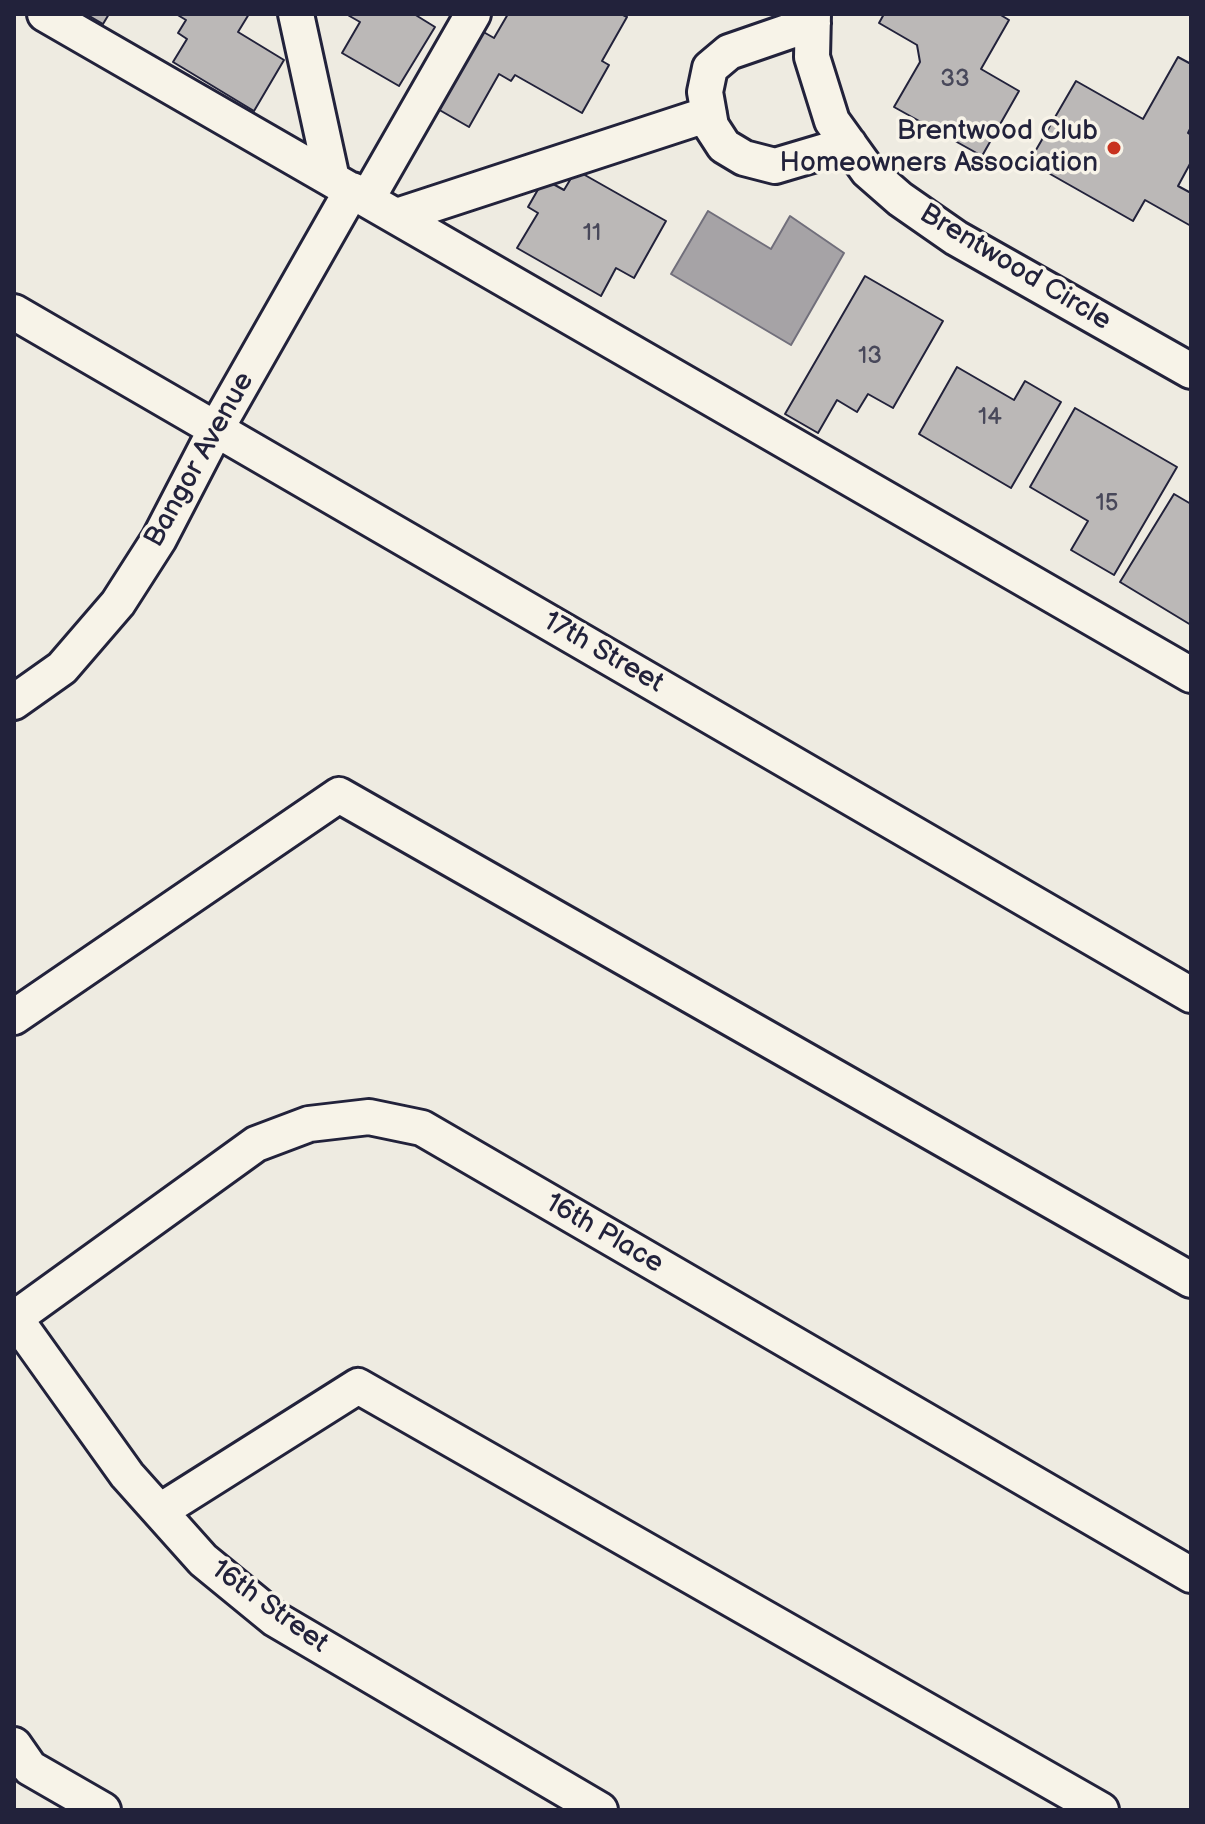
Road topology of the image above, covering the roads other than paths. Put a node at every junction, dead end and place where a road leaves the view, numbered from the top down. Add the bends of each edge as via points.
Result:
1 (45, 14) edge
2 (296, 14) edge
3 (473, 14) edge
4 (813, 19) edge
5 (709, 114) junction
6 (849, 144) junction
7 (350, 189) junction
8 (397, 216) junction
9 (14, 312) edge
10 (1191, 371) edge
11 (216, 429) junction
12 (1191, 675) edge
13 (14, 702) edge
14 (1191, 995) edge
15 (14, 1017) edge
16 (1191, 1280) edge
17 (14, 1318) edge
18 (160, 1511) junction
19 (1191, 1575) edge
20 (14, 1745) edge
21 (103, 1810) edge
22 (600, 1810) edge
23 (1101, 1810) edge

1 - 7 street
2 - 7 street
3 - 7 street, Bangor Avenue
4 - 5 street via 729,52 710,68 705,92
4 - 6 street, Brentwood Circle via 812,57 832,121
5 - 6 street via 724,146 775,166
5 - 8 street
6 - 10 street, Brentwood Circle via 868,171 956,238
7 - 8 street
7 - 11 street, Bangor Avenue
8 - 12 street
9 - 11 street, 17th Street
11 - 13 street, Bangor Avenue via 159,539 118,603 62,668
11 - 14 street, 17th Street
15 - 16 street via 339,795
17 - 18 street, 16th Street via 127,1475
17 - 19 street, 16th Place via 256,1144 309,1124 382,1119 422,1128
18 - 22 street, 16th Street via 203,1560 275,1619
18 - 23 street via 358,1386
20 - 21 street via 30,1768

